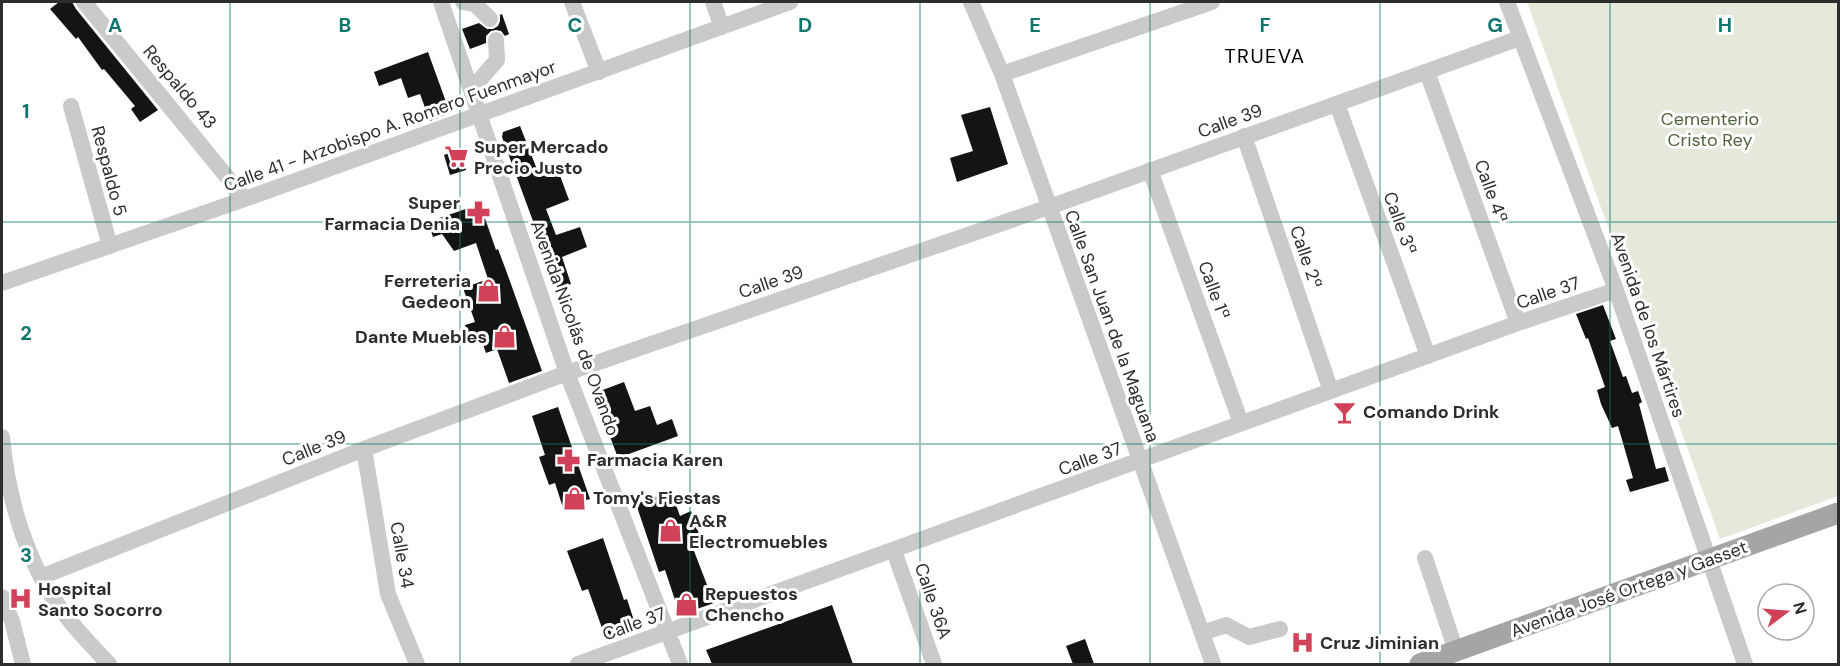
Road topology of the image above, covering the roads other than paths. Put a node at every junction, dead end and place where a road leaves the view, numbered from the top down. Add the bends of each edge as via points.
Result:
1 (84, 2) edge
2 (441, 2) edge
3 (463, 2) edge
4 (572, 2) edge
5 (713, 2) edge
6 (790, 2) edge
7 (971, 2) edge
8 (1212, 2) edge
9 (1507, 2) edge
10 (490, 19) dead end
11 (722, 27) junction
12 (1520, 38) junction
13 (496, 40) dead end
14 (599, 72) junction
15 (1427, 72) junction
16 (1002, 74) junction
17 (471, 90) junction
18 (1336, 104) junction
19 (71, 106) dead end
20 (480, 115) junction
21 (1244, 136) junction
22 (1150, 170) junction
23 (245, 199) junction
24 (1049, 207) junction
25 (110, 246) junction
26 (2, 282) edge
27 (2, 288) edge
28 (1616, 290) junction
29 (1518, 323) junction
30 (1428, 356) junction
31 (567, 373) junction
32 (1331, 391) junction
33 (1241, 423) junction
34 (2, 437) edge
35 (364, 449) junction
36 (1140, 461) junction
37 (1839, 513) edge
38 (894, 551) junction
39 (1425, 558) dead end
40 (1708, 561) junction
41 (41, 577) junction
42 (2, 597) edge
43 (1281, 629) dead end
44 (669, 633) junction
45 (1202, 633) junction
46 (1456, 651) junction
47 (23, 664) edge
48 (109, 664) edge
49 (417, 664) edge
50 (578, 664) edge
51 (680, 664) edge
52 (934, 664) edge
53 (1213, 664) edge
54 (1420, 664) edge
55 (1745, 664) edge

1 - 23 street, Respaldo 43
2 - 17 street, Avenida Nicolás de Ovando
3 - 10 street via 475,4
4 - 14 street
5 - 11 street
6 - 11 street, Calle 41 - Arzobispo A. Romero Fuenmayor
7 - 16 street, Calle San Juan de la Maguana
8 - 16 street
9 - 12 street, Avenida de los Mártires
11 - 14 street, Calle 41 - Arzobispo A. Romero Fuenmayor
12 - 15 street, Calle 39
12 - 28 street, Avenida de los Mártires
13 - 17 street via 497,60
14 - 20 street, Calle 41 - Arzobispo A. Romero Fuenmayor
15 - 18 street, Calle 39
15 - 29 street, Calle 4ª
16 - 24 street, Calle San Juan de la Maguana
17 - 20 street, Avenida Nicolás de Ovando
18 - 21 street, Calle 39
18 - 30 street, Calle 3ª
19 - 25 street, Respaldo 5
20 - 23 street, Calle 41 - Arzobispo A. Romero Fuenmayor
20 - 31 street, Avenida Nicolás de Ovando
21 - 22 street, Calle 39
21 - 32 street, Calle 2ª
22 - 24 street, Calle 39
22 - 33 street, Calle 1ª
23 - 25 street, Calle 41 - Arzobispo A. Romero Fuenmayor
24 - 31 street, Calle 39
24 - 36 street, Calle San Juan de la Maguana
25 - 26 street, Calle 41 - Arzobispo A. Romero Fuenmayor
26 - 27 street
28 - 29 street, Calle 37
28 - 40 street, Avenida de los Mártires
29 - 30 street, Calle 37
30 - 32 street, Calle 37
31 - 35 street, Calle 39
31 - 44 street, Avenida Nicolás de Ovando
32 - 33 street, Calle 37
33 - 36 street, Calle 37
34 - 41 street via 27,548
35 - 41 street, Calle 39
35 - 49 street, Calle 34 via 388,594
36 - 38 street, Calle 37
36 - 45 street, Calle San Juan de la Maguana
37 - 40 main road, Avenida José Ortega y Gasset
38 - 44 street, Calle 37
38 - 52 street, Calle 36A
39 - 46 street
40 - 46 main road, Avenida José Ortega y Gasset
40 - 55 street, Avenida de los Mártires
41 - 48 street via 66,616
42 - 47 street
43 - 45 street via 1249,637 1226,625
44 - 50 street, Calle 37
44 - 51 street, Avenida Nicolás de Ovando
45 - 53 street, Calle San Juan de la Maguana
46 - 54 main road, Avenida José Ortega y Gasset

